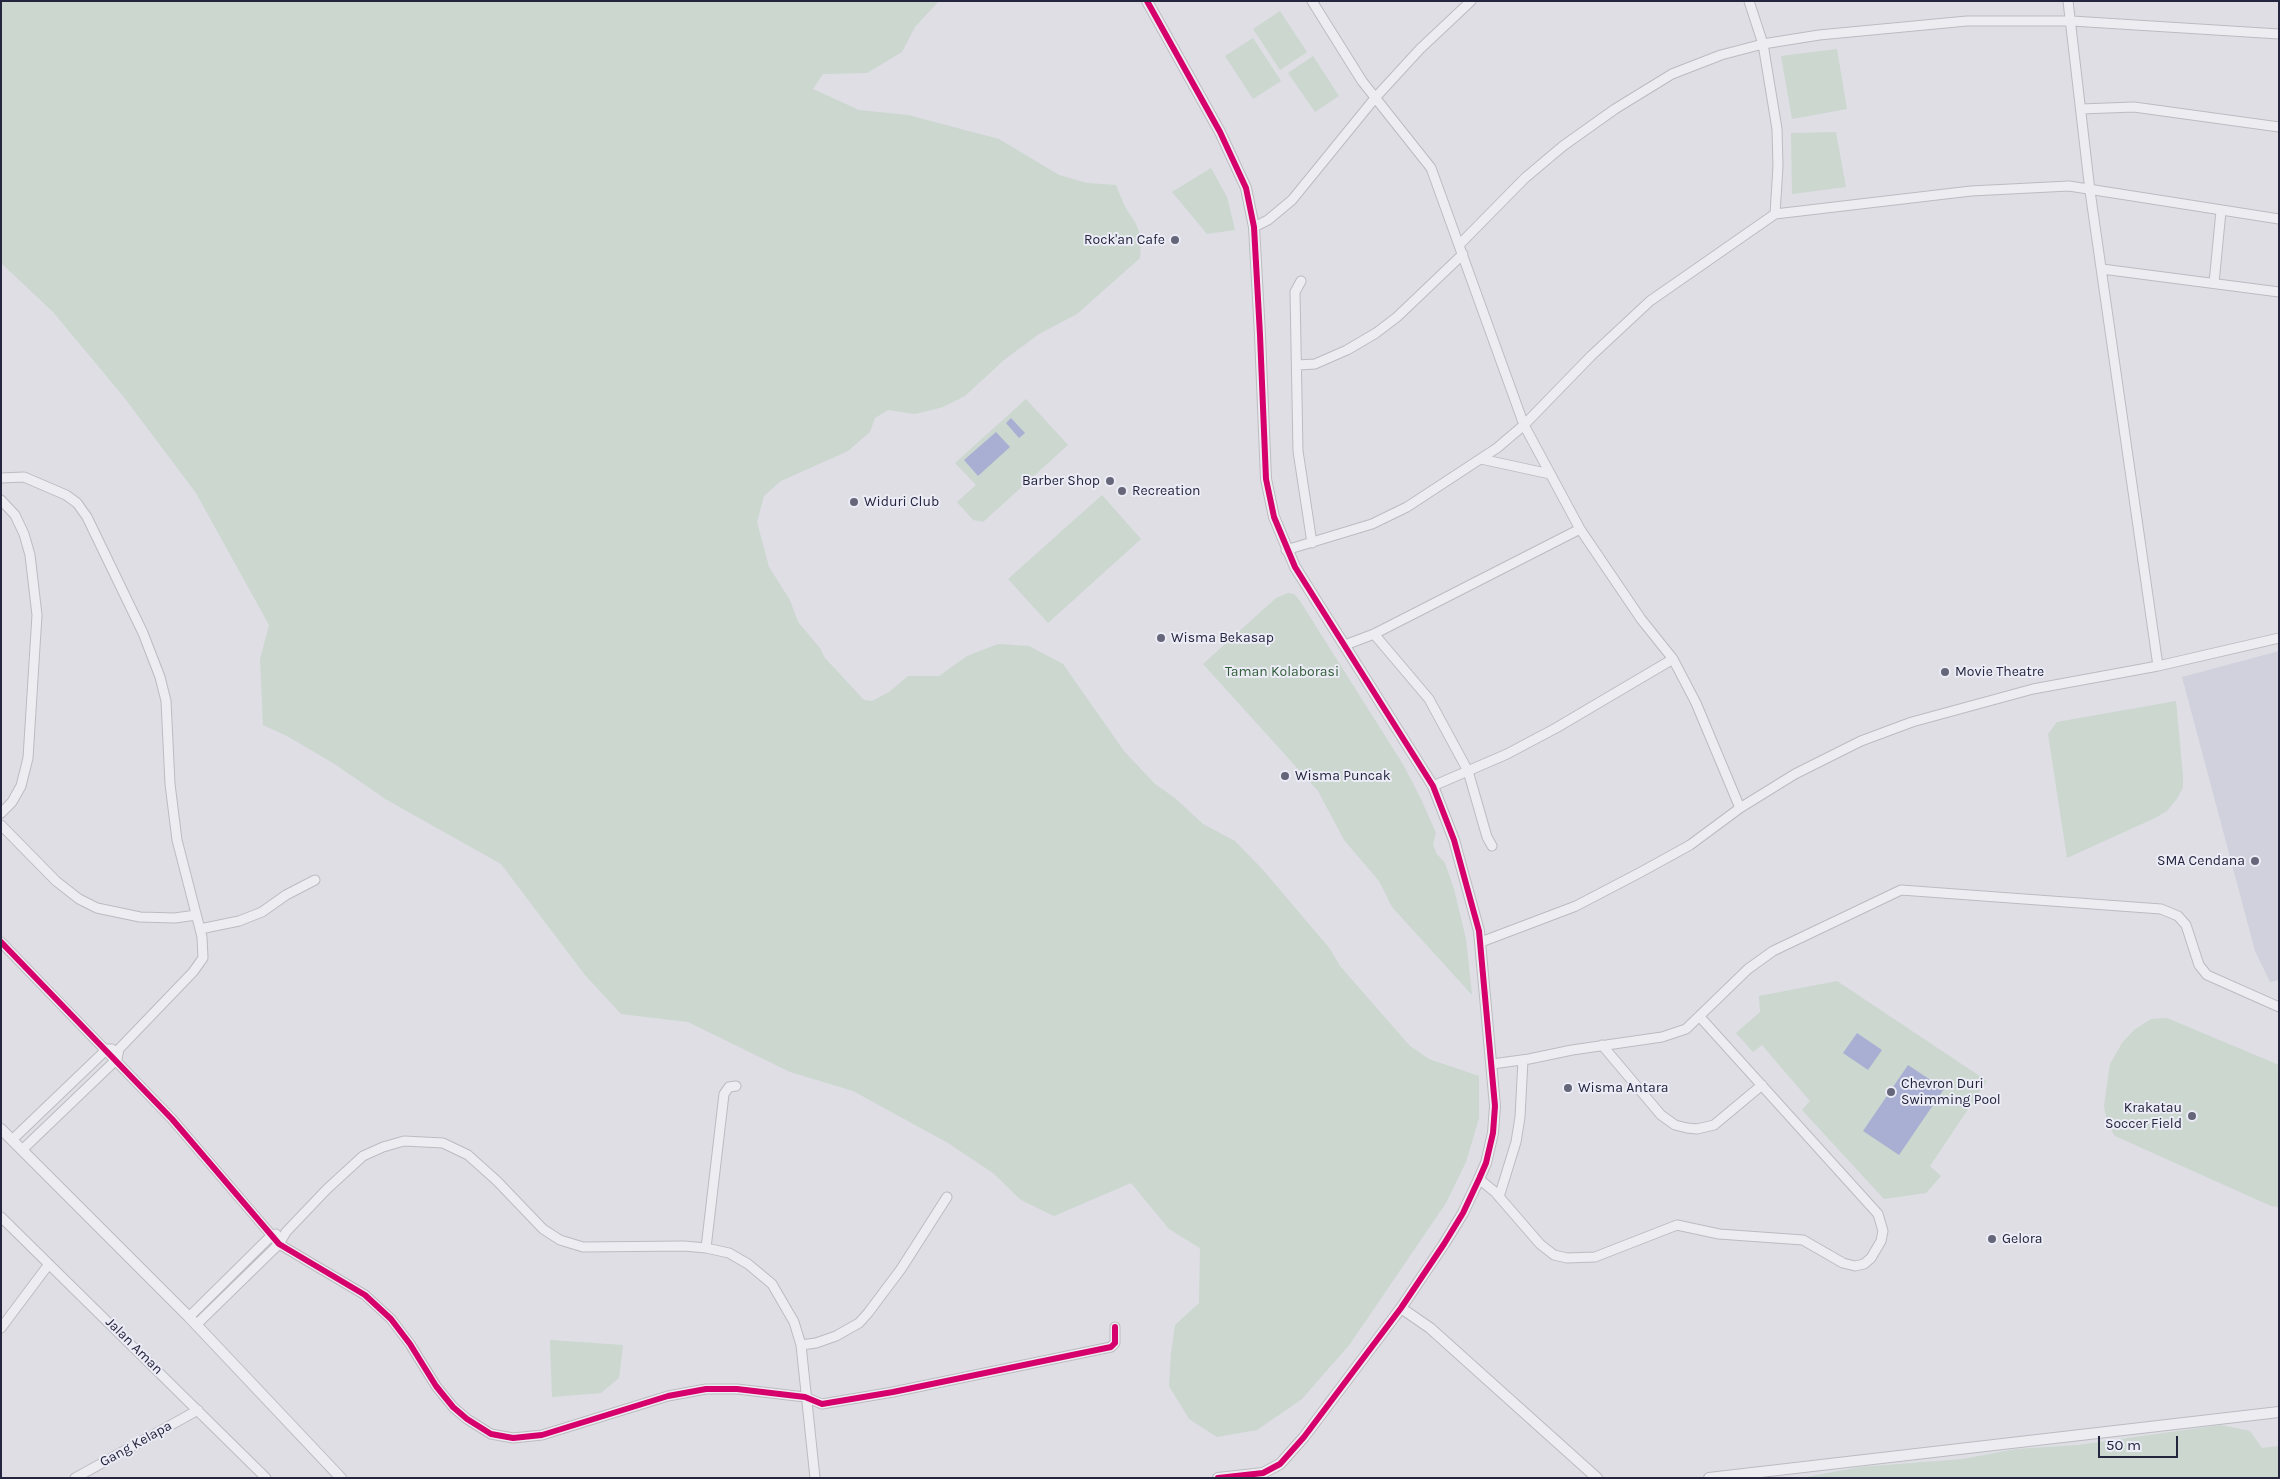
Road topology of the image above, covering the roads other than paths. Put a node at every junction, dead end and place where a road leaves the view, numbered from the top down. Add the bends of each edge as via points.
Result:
1 (1147, 1) edge
2 (1312, 1) edge
3 (1471, 1) edge
4 (1749, 1) edge
5 (2068, 1) edge
6 (2072, 21) junction
7 (2279, 34) edge
8 (1763, 44) junction
9 (1376, 98) junction
10 (2081, 109) junction
11 (2279, 127) edge
12 (2090, 191) junction
13 (2221, 211) junction
14 (1775, 214) junction
15 (2279, 219) edge
16 (1254, 227) junction
17 (1460, 244) junction
18 (1464, 254) junction
19 (2102, 269) junction
20 (1301, 281) dead end
21 (2214, 283) junction
22 (2279, 292) edge
23 (1298, 365) junction
24 (1524, 425) junction
25 (1481, 459) junction
26 (1550, 474) junction
27 (1, 478) edge
28 (1, 500) edge
29 (1580, 529) junction
30 (1312, 543) junction
31 (1286, 550) junction
32 (1374, 634) junction
33 (2279, 638) edge
34 (1345, 645) junction
35 (1673, 659) junction
36 (2158, 666) junction
37 (1468, 770) junction
38 (1433, 786) junction
39 (1740, 808) junction
40 (1, 812) edge
41 (1, 826) edge
42 (1492, 846) dead end
43 (315, 880) dead end
44 (196, 915) junction
45 (200, 929) junction
46 (1, 942) edge
47 (1481, 942) junction
48 (2279, 1007) edge
49 (1700, 1017) junction
50 (1602, 1045) junction
51 (119, 1049) junction
52 (107, 1050) junction
53 (117, 1059) junction
54 (1523, 1060) junction
55 (1492, 1064) junction
56 (1762, 1084) junction
57 (736, 1086) dead end
58 (1, 1129) edge
59 (12, 1140) junction
60 (22, 1150) junction
61 (1479, 1179) junction
62 (947, 1197) dead end
63 (1499, 1197) junction
64 (1, 1217) edge
65 (286, 1232) junction
66 (272, 1236) junction
67 (279, 1244) junction
68 (706, 1248) junction
69 (49, 1264) junction
70 (1401, 1308) junction
71 (193, 1321) junction
72 (1115, 1327) dead end
73 (1, 1328) edge
74 (801, 1345) junction
75 (805, 1397) junction
76 (198, 1410) junction
77 (2279, 1412) edge
78 (75, 1478) edge
79 (266, 1478) edge
80 (341, 1478) edge
81 (815, 1478) edge
82 (1218, 1478) edge
83 (1597, 1478) edge
84 (1709, 1478) edge

1 - 16 street via 1236,164 1246,188
2 - 9 street
3 - 9 street via 1420,49
4 - 8 street
5 - 6 street
6 - 7 street
6 - 8 street via 1948,22
6 - 10 street
8 - 14 street via 1777,129
8 - 17 street via 1721,55 1672,74 1615,110 1563,146 1525,178
9 - 16 street via 1292,200
9 - 17 street via 1431,168
10 - 11 street via 2134,108
10 - 12 street
12 - 13 street
12 - 14 street via 2069,186 1970,191
12 - 19 street
13 - 15 street
13 - 21 street
14 - 24 street via 1650,302
16 - 31 street via 1266,479 1274,517
17 - 18 street
18 - 23 street via 1376,333 1315,364
18 - 24 street
19 - 21 street
19 - 36 street
20 - 23 street via 1295,292 1294,338
21 - 22 street
23 - 30 street via 1298,451
24 - 25 street
24 - 26 street
25 - 26 street
25 - 30 street via 1407,507 1372,524
26 - 29 street
27 - 44 street via 24,477 77,503 87,517 143,633 166,701 170,784 177,840
28 - 40 street via 15,515 24,534 30,555 37,616 28,758 21,786 12,802
29 - 32 street
29 - 35 street
30 - 31 street
31 - 34 street
32 - 34 street
32 - 37 street via 1429,699
33 - 36 street
34 - 38 street
35 - 37 street via 1556,728
35 - 39 street via 1696,703
36 - 39 street via 2033,689 1912,722 1861,741 1803,770
37 - 38 street
37 - 42 street via 1484,830
38 - 47 street via 1454,840
39 - 47 street via 1690,845 1576,906
41 - 44 street via 56,882 97,908 140,917
43 - 45 street via 262,912 239,921
44 - 45 street
45 - 51 street via 203,958 199,964
46 - 52 street
47 - 55 street
48 - 49 street via 2207,975 2199,965 2186,926 2178,916 2161,909 1901,890 1773,951 1748,969
49 - 50 street via 1686,1029 1662,1038
49 - 56 street
50 - 54 street
50 - 56 street via 1661,1115 1675,1125 1687,1128 1714,1125
51 - 52 street
51 - 53 street
52 - 53 street
52 - 59 street
53 - 60 street
53 - 66 street
54 - 55 street
54 - 63 street via 1516,1142
55 - 61 street via 1493,1133
56 - 63 street via 1878,1214 1883,1231 1881,1241 1864,1264 1843,1263 1803,1240 1719,1234 1677,1226 1595,1257 1567,1258 1554,1255 1540,1244
57 - 68 street via 729,1087 724,1094
58 - 59 street
59 - 60 street
60 - 71 street
61 - 63 street
61 - 70 street via 1463,1213
62 - 74 street via 868,1314 836,1336
64 - 69 street, Jalan Aman
65 - 66 street
65 - 67 street
65 - 68 street via 363,1156 383,1147 422,1141 443,1143 468,1154 543,1229 560,1240 583,1247
66 - 67 street
66 - 71 street
67 - 71 street
67 - 75 street via 365,1295 391,1319 453,1407 490,1434 513,1438 542,1435 668,1396 706,1389
68 - 74 street via 729,1253 772,1284 794,1322
69 - 73 street
69 - 76 street, Jalan Aman
70 - 82 street via 1280,1464 1263,1473
70 - 83 street via 1430,1328
71 - 80 street
72 - 75 street via 1115,1343 1111,1347 822,1404
74 - 75 street
75 - 81 street
76 - 78 street, Gang Kelapa
76 - 79 street, Jalan Aman
77 - 84 street

